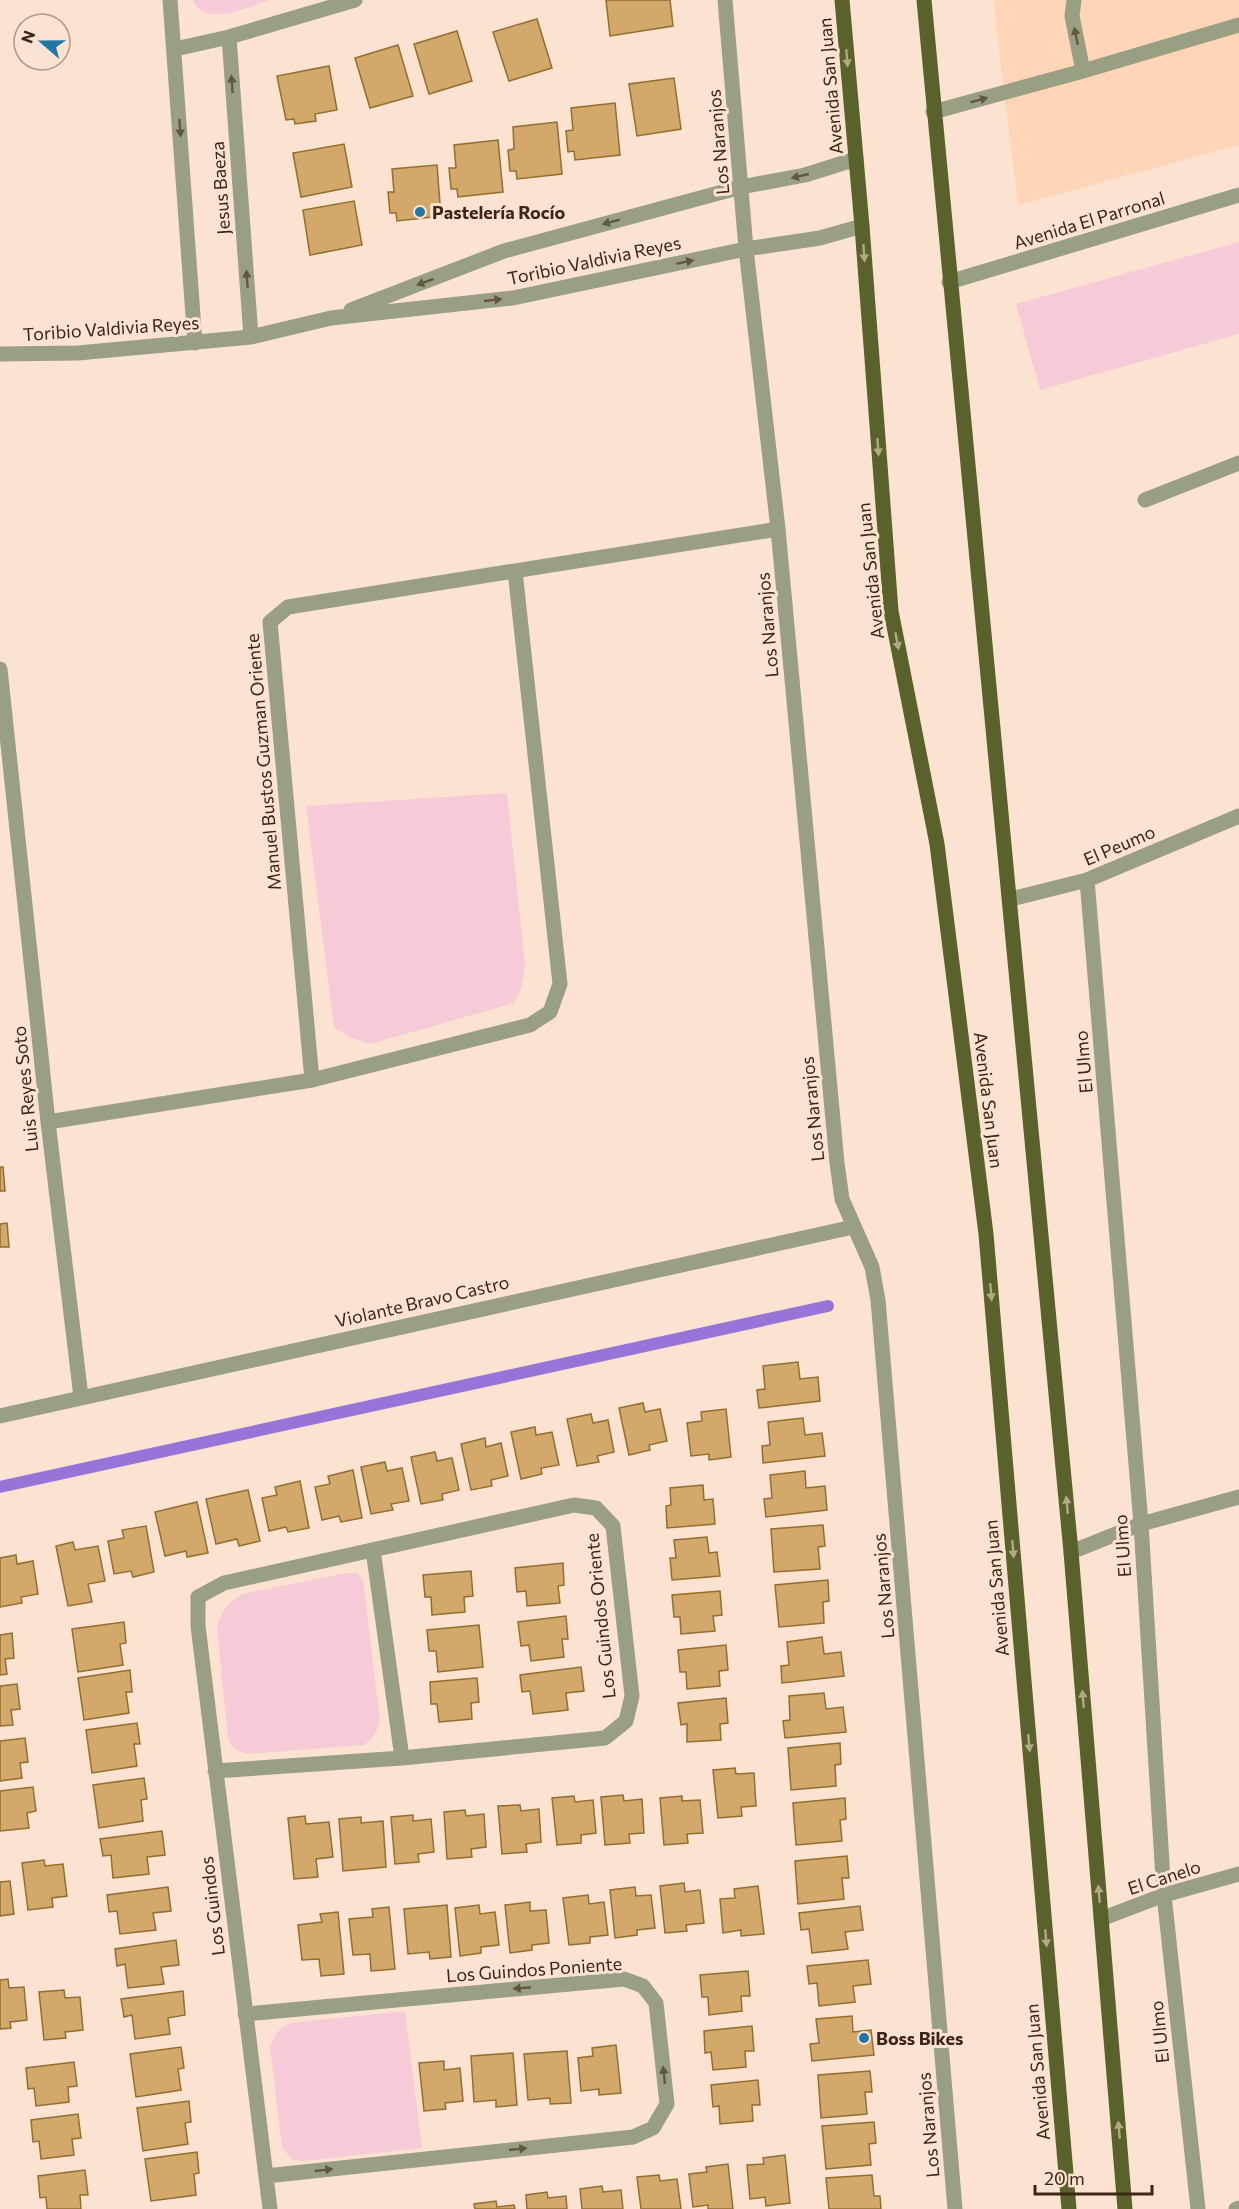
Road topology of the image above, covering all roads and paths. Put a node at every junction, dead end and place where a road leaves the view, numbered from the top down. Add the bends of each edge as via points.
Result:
1 (170, 0) edge
2 (355, 0) edge
3 (725, 0) edge
4 (842, 0) edge
5 (924, 0) edge
6 (1074, 0) edge
7 (1239, 25) edge
8 (229, 37) junction
9 (175, 49) junction
10 (1083, 71) junction
11 (933, 112) junction
12 (856, 159) junction
13 (741, 188) junction
14 (1239, 195) edge
15 (862, 225) junction
16 (746, 249) junction
17 (949, 282) junction
18 (331, 318) junction
19 (251, 337) junction
20 (195, 343) junction
21 (0, 354) edge
22 (1239, 463) edge
23 (1145, 500) dead end
24 (777, 529) junction
25 (514, 571) junction
26 (0, 669) edge
27 (1239, 816) edge
28 (1087, 880) junction
29 (1011, 899) junction
30 (312, 1080) junction
31 (48, 1122) junction
32 (853, 1227) junction
33 (81, 1397) junction
34 (0, 1416) edge
35 (1239, 1497) edge
36 (1141, 1524) junction
37 (373, 1550) junction
38 (1071, 1552) junction
39 (198, 1597) joint
40 (402, 1758) junction
41 (215, 1771) junction
42 (1239, 1874) edge
43 (1164, 1895) junction
44 (1101, 1919) junction
45 (245, 2014) junction
46 (266, 2176) junction
47 (270, 2209) edge
48 (955, 2209) edge
49 (1069, 2209) edge
50 (1125, 2209) edge
51 (1198, 2209) edge

1 - 9 street, Jesus Baeza
2 - 8 street
3 - 13 street, Los Naranjos
4 -> 12 main road, Avenida San Juan
5 - 11 main road
10 -> 6 street via 1072,16
7 - 10 street
8 - 9 street
19 -> 8 street, Jesus Baeza
9 -> 20 street, Jesus Baeza
11 -> 10 street
11 - 17 main road
12 -> 13 street, Toribio Valdivia Reyes
12 - 15 main road, Avenida San Juan
13 - 16 street, Los Naranjos
13 -> 18 street, Toribio Valdivia Reyes via 504,251
14 - 17 street, Avenida El Parronal
15 - 16 street, Toribio Valdivia Reyes via 820,238
15 -> 49 main road, Avenida San Juan via 891,611 938,844 986,1234
18 -> 16 street, Toribio Valdivia Reyes via 513,298
16 - 24 street, Los Naranjos
17 - 29 main road
18 - 19 street, Toribio Valdivia Reyes
19 - 20 street, Toribio Valdivia Reyes
20 - 21 street, Toribio Valdivia Reyes via 78,353
22 - 23 street
24 - 25 street, Manuel Bustos Guzman Oriente
24 - 32 street, Los Naranjos via 837,1163 842,1199
25 - 30 street via 560,984 550,1012 530,1025
25 - 30 street, Manuel Bustos Guzman Oriente via 288,607 270,622
26 - 31 street, Luis Reyes Soto
27 - 28 street, El Peumo
28 - 29 street, El Peumo
28 - 36 street, El Ulmo
38 -> 29 main road
30 - 31 street
31 - 33 street, Luis Reyes Soto
32 - 33 street, Violante Bravo Castro
32 - 48 street, Los Naranjos via 872,1267 878,1300
33 - 34 street, Violante Bravo Castro
35 - 36 street
36 - 38 street
36 - 43 street, El Ulmo
37 - 39 street, Los Guindos Oriente via 224,1583
37 - 40 street
37 - 40 street, Los Guindos Oriente via 574,1505 596,1508 613,1526 632,1696 626,1721 605,1738
44 -> 38 main road
39 - 41 street, Los Guindos
40 - 41 street, Los Guindos Oriente
41 - 45 street, Los Guindos
42 - 43 street, El Canelo
43 - 44 street, El Canelo
43 - 51 street, El Ulmo
50 -> 44 main road
45 - 46 street, Los Guindos
46 -> 45 street, Los Guindos Poniente via 633,2137 653,2128 667,2104 656,2003 643,1986 624,1979
46 - 47 street, Los Guindos

